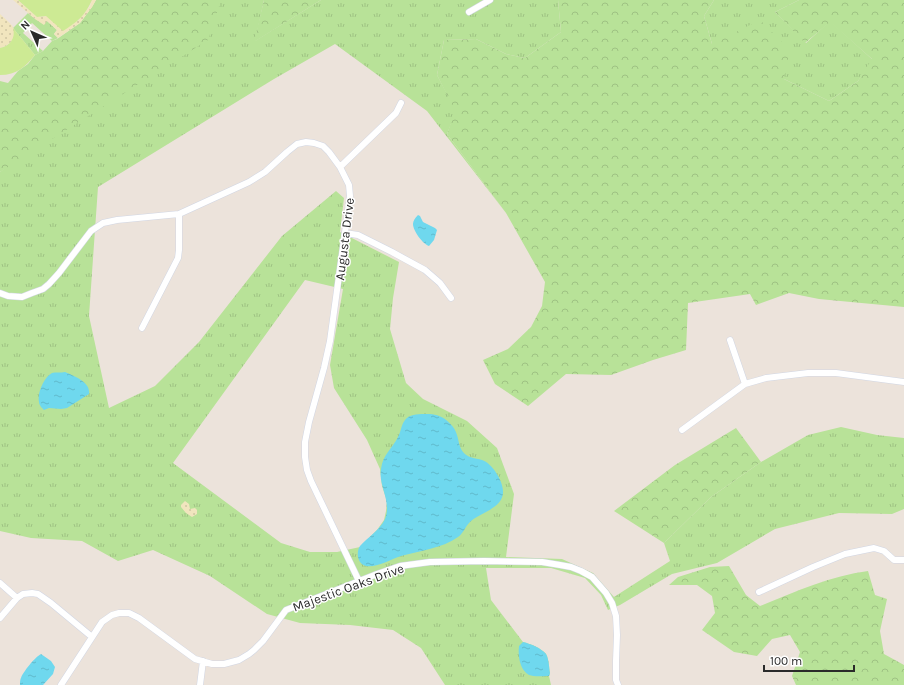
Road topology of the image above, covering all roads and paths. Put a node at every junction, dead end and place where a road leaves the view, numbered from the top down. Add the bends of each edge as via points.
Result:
1 (490, 0) edge
2 (469, 12) dead end
3 (401, 103) dead end
4 (340, 167) junction
5 (179, 214) junction
6 (345, 233) junction
7 (0, 293) edge
8 (451, 298) dead end
9 (142, 328) dead end
10 (730, 340) dead end
11 (904, 382) edge
12 (745, 384) junction
13 (682, 430) dead end
14 (904, 560) edge
15 (358, 581) junction
16 (0, 583) edge
17 (759, 592) dead end
18 (17, 598) junction
19 (0, 618) edge
20 (92, 637) junction
21 (203, 661) junction
22 (61, 685) edge
23 (200, 685) edge
24 (618, 685) edge

1 - 2 street
3 - 4 street via 396,113
4 - 5 street, Augusta Drive via 323,146 306,142 297,144 265,172 249,182
4 - 6 street, Augusta Drive via 349,185 350,196
5 - 7 street, Augusta Drive via 103,223 91,231 59,273 43,289 22,297
5 - 9 street via 178,258
6 - 8 street via 358,235 425,270 440,283
6 - 15 street, Augusta Drive via 330,341 309,422 305,457 311,481
10 - 12 street
11 - 12 street via 836,373 808,373 766,378
12 - 13 street
14 - 17 street via 894,560 874,548 845,554
15 - 21 street, Majestic Oaks Drive via 286,610 263,641 239,660 224,664
15 - 24 street, Majestic Oaks Drive via 400,566 430,562 542,562 581,571 592,578 612,603 616,616
16 - 18 street
18 - 19 street
18 - 20 street via 28,593 38,594
20 - 21 street, Majestic Oaks Drive via 108,617 128,613 139,618 195,659
20 - 22 street, Majestic Oaks Drive
21 - 23 street

